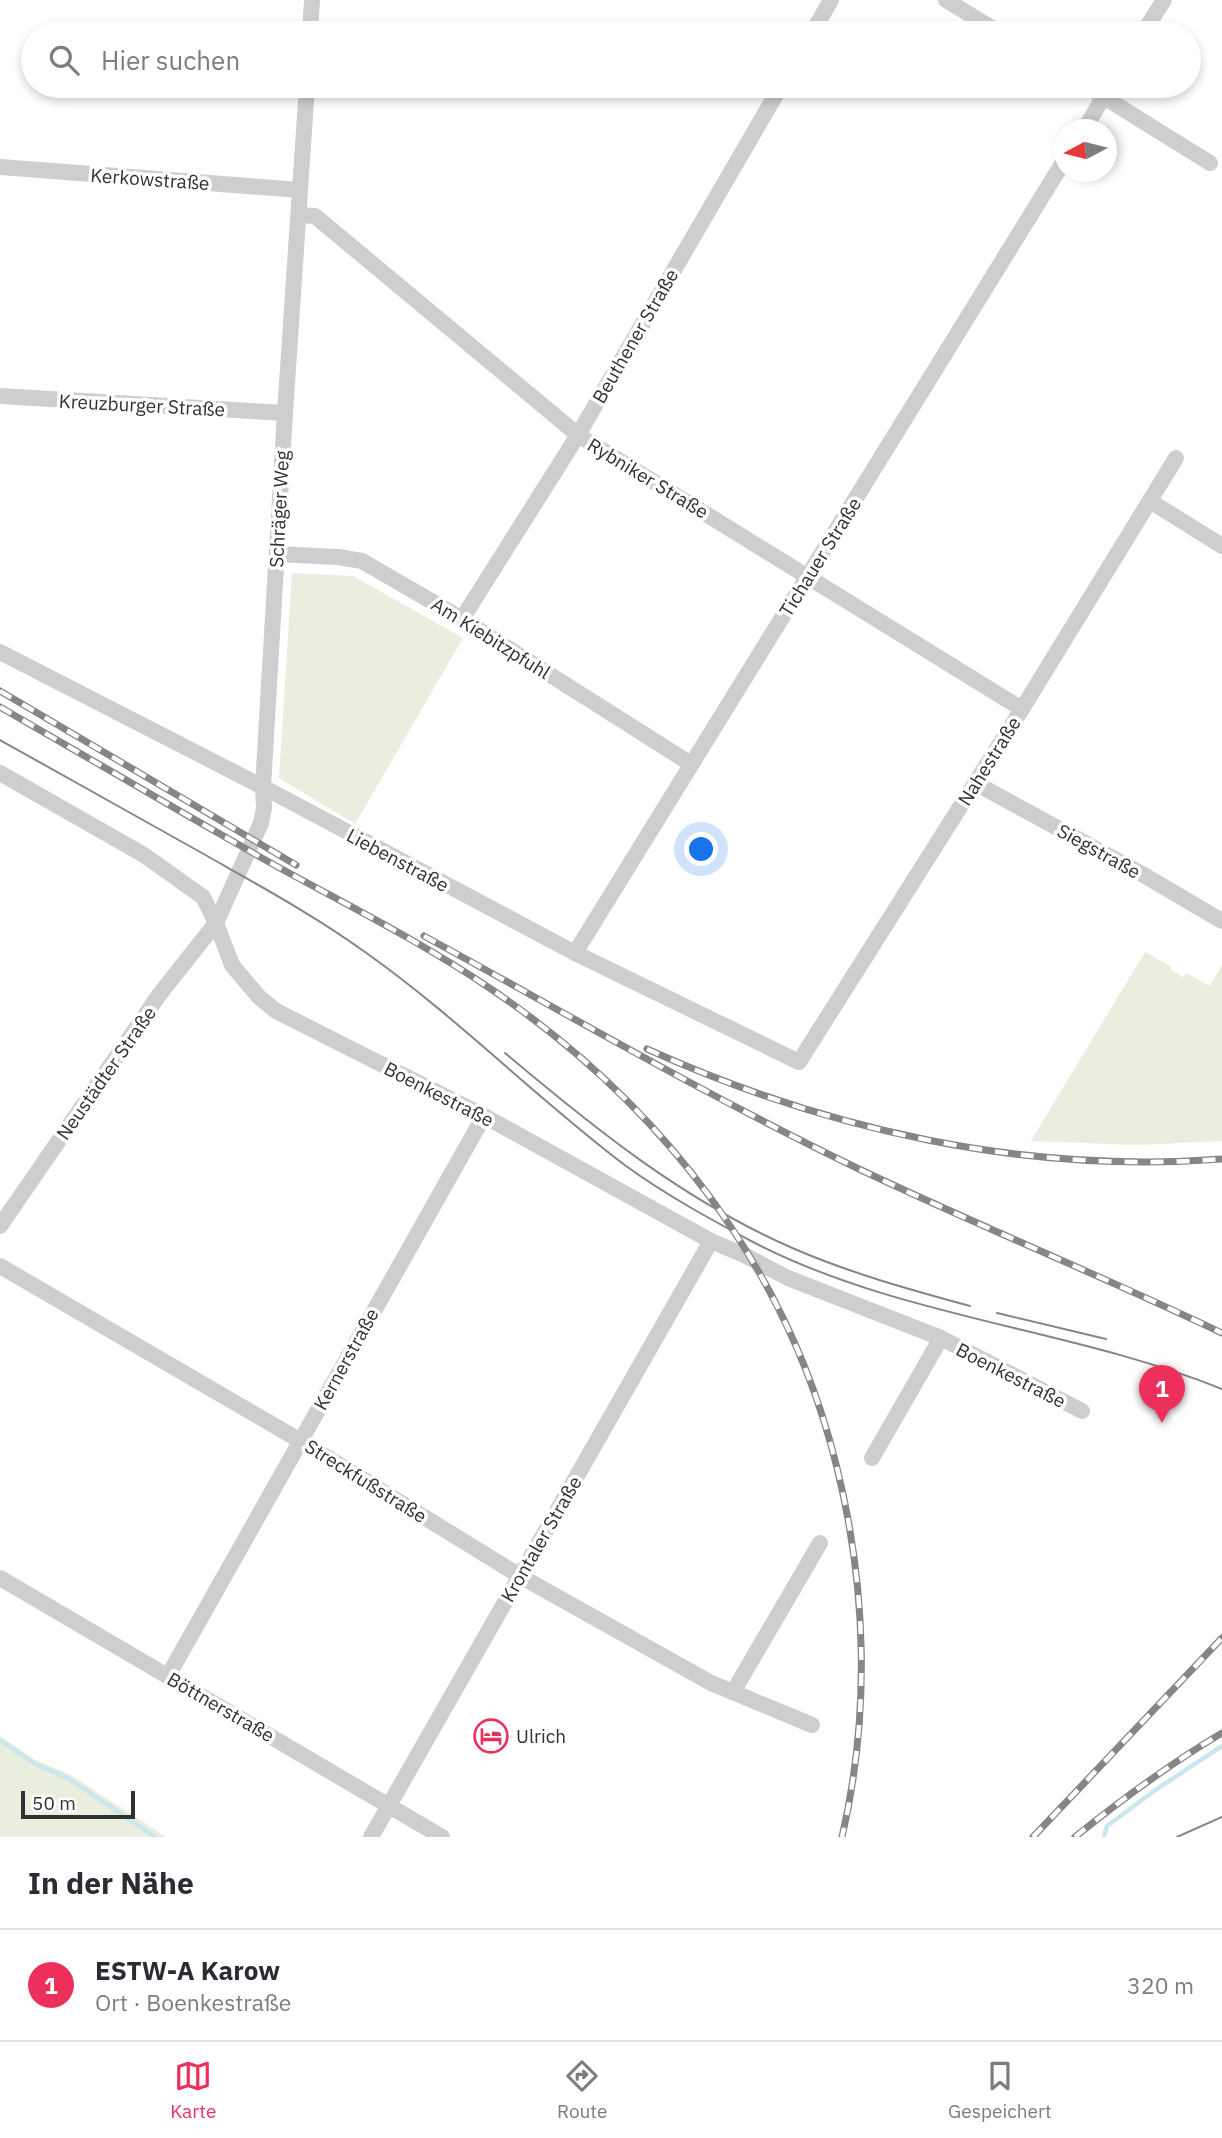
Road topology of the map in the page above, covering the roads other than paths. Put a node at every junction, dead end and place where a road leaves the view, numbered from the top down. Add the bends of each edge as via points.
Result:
1 (312, 0) edge
2 (831, 0) edge
3 (946, 0) edge
4 (1164, 0) edge
5 (311, 21) edge
6 (819, 21) edge
7 (980, 21) edge
8 (1151, 21) edge
9 (306, 98) edge
10 (774, 98) edge
11 (1103, 98) edge
12 (1117, 98) edge
13 (1090, 119) edge
14 (1210, 163) dead end
15 (0, 167) edge
16 (1054, 179) edge
17 (300, 190) junction
18 (299, 215) junction
19 (0, 396) edge
20 (285, 414) junction
21 (578, 435) junction
22 (1176, 458) dead end
23 (1150, 501) junction
24 (1222, 546) edge
25 (277, 554) junction
26 (808, 576) junction
27 (462, 619) junction
28 (0, 652) edge
29 (1022, 709) junction
30 (691, 764) junction
31 (0, 773) edge
32 (975, 783) junction
33 (263, 787) junction
34 (1222, 921) edge
35 (216, 923) junction
36 (575, 953) junction
37 (799, 1062) joint
38 (484, 1116) junction
39 (0, 1226) edge
40 (711, 1241) junction
41 (0, 1266) edge
42 (941, 1338) junction
43 (1082, 1411) dead end
44 (299, 1440) junction
45 (872, 1458) dead end
46 (821, 1543) dead end
47 (520, 1576) junction
48 (0, 1578) edge
49 (168, 1676) junction
50 (733, 1692) junction
51 (812, 1725) dead end
52 (389, 1805) junction
53 (371, 1837) edge
54 (442, 1837) edge

1 - 5 street
2 - 6 street
3 - 7 street
4 - 8 street
9 - 17 street, Schräger Weg
10 - 21 street, Beuthener Straße
11 - 13 street
12 - 14 street
15 - 17 street, Kerkowstraße
16 - 26 street, Tichauer Straße
17 - 18 street, Schräger Weg
18 - 20 street, Schräger Weg
18 - 21 street, Rybniker Straße via 315,216
19 - 20 street, Kreuzburger Straße
20 - 25 street, Schräger Weg
21 - 26 street, Rybniker Straße
21 - 27 street, Beuthener Straße
22 - 23 street, Nahestraße
23 - 24 street
23 - 29 street, Nahestraße
25 - 27 street, Am Kiebitzpfuhl via 362,561
25 - 33 street, Schräger Weg
26 - 29 street, Rybniker Straße
26 - 30 street, Tichauer Straße
27 - 30 street, Am Kiebitzpfuhl
28 - 33 street, Liebenstraße
29 - 32 street, Nahestraße
30 - 36 street, Tichauer Straße
31 - 35 street, Boenkestraße via 153,862 203,897
32 - 34 street, Siegstraße
32 - 37 street, Nahestraße
33 - 35 street, Schräger Weg via 261,823
33 - 36 street, Liebenstraße
35 - 38 street, Boenkestraße via 232,965 276,1010
35 - 39 street, Neustädter Straße via 159,995
36 - 37 street, Liebenstraße
38 - 40 street, Boenkestraße
38 - 44 street, Kernerstraße
40 - 42 street, Boenkestraße via 788,1278
40 - 47 street, Krontaler Straße
41 - 44 street, Streckfußstraße
42 - 43 street, Boenkestraße
42 - 45 street, Boenkestraße
44 - 47 street, Streckfußstraße
44 - 49 street, Kernerstraße
46 - 50 street
47 - 50 street, Streckfußstraße
47 - 52 street, Krontaler Straße
48 - 49 street, Böttnerstraße
49 - 52 street, Böttnerstraße
50 - 51 street, Streckfußstraße
52 - 53 street, Krontaler Straße
52 - 54 street, Böttnerstraße

